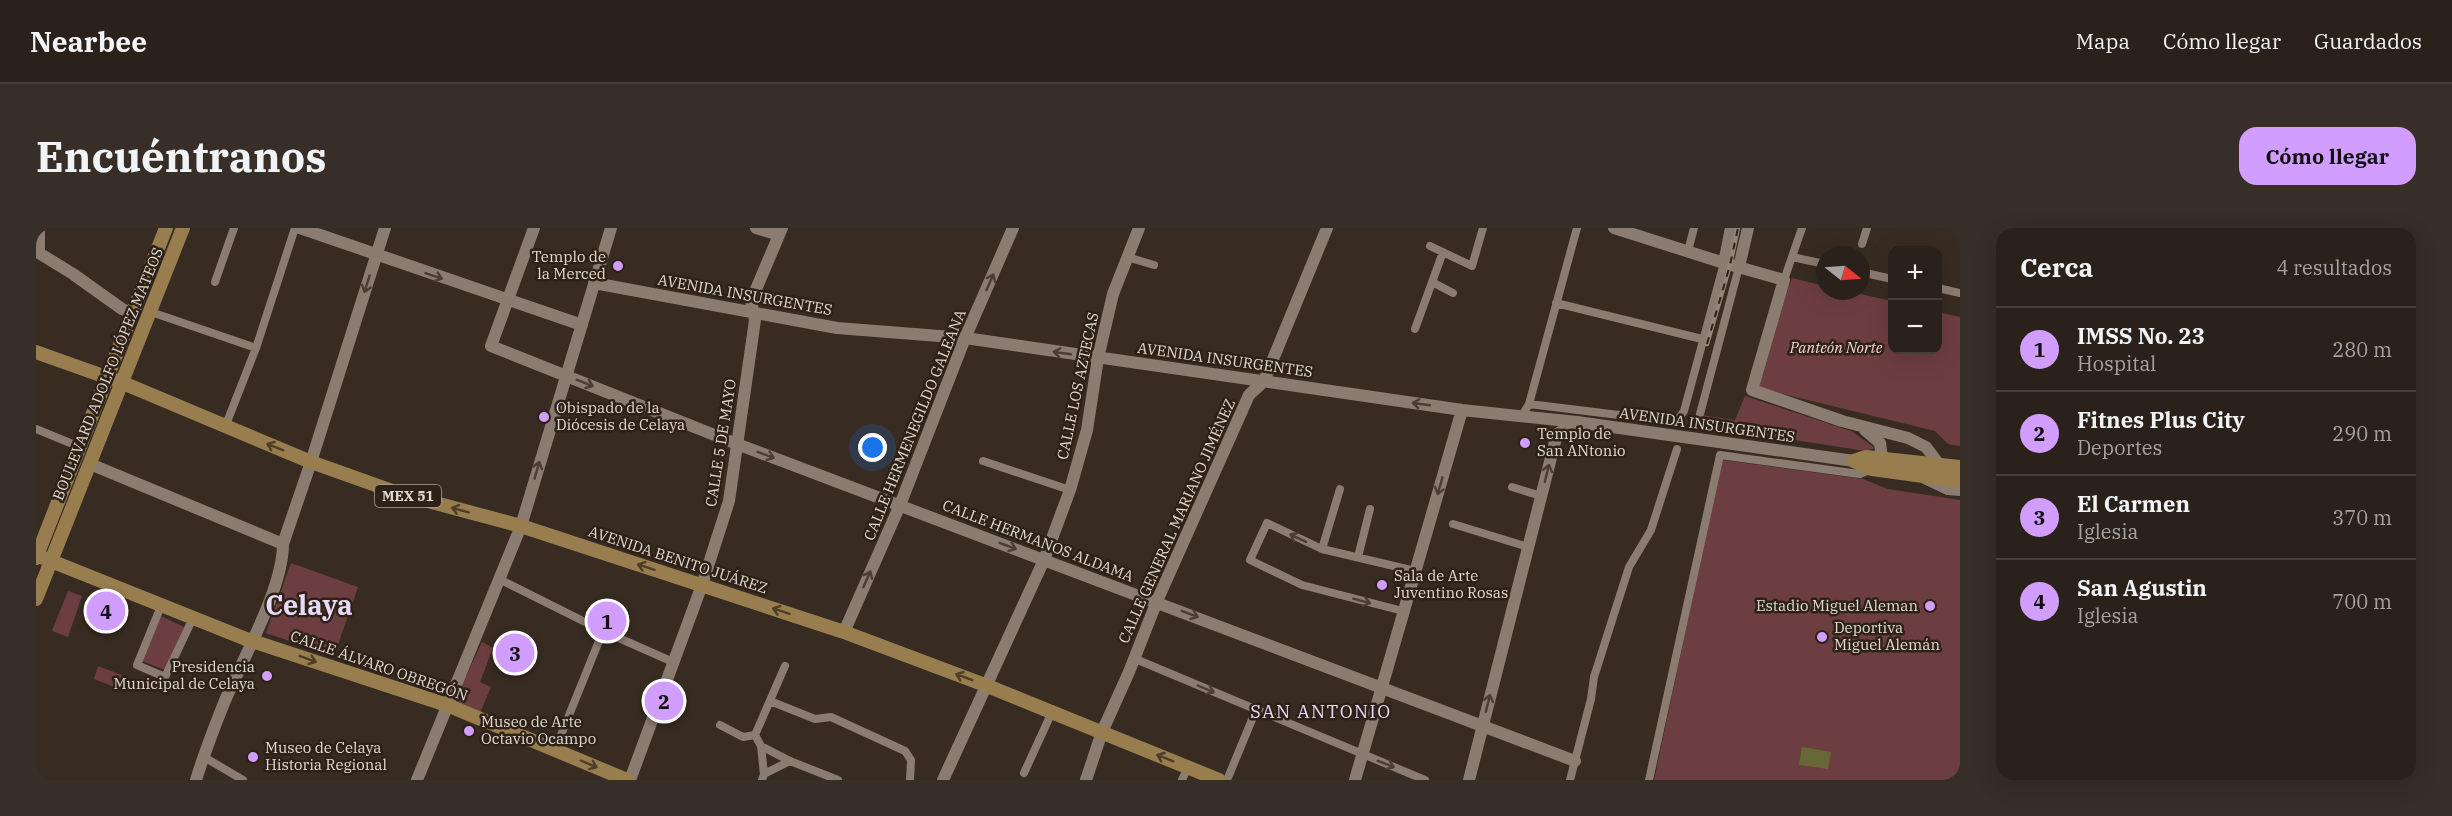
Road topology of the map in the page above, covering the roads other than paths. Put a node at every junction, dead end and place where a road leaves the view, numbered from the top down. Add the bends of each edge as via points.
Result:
1 (44, 228) edge
2 (165, 228) edge
3 (183, 228) edge
4 (234, 228) edge
5 (295, 228) edge
6 (300, 228) edge
7 (385, 228) edge
8 (534, 228) edge
9 (610, 228) edge
10 (756, 228) edge
11 (1013, 228) edge
12 (1139, 228) edge
13 (1328, 228) edge
14 (1483, 228) edge
15 (1577, 228) edge
16 (1614, 228) edge
17 (1695, 228) edge
18 (1731, 228) edge
19 (1748, 228) edge
20 (1802, 228) edge
21 (1867, 228) edge
22 (36, 230) edge
23 (1638, 231) edge
24 (781, 232) edge
25 (38, 244) junction
26 (1862, 244) dead end
27 (1430, 246) dead end
28 (1688, 251) junction
29 (1443, 252) junction
30 (376, 255) junction
31 (1127, 257) junction
32 (1792, 258) junction
33 (1816, 262) edge
34 (1724, 263) junction
35 (1154, 265) dead end
36 (1739, 267) junction
37 (1870, 274) edge
38 (1888, 278) edge
39 (1785, 280) junction
40 (215, 282) dead end
41 (1432, 282) junction
42 (594, 283) junction
43 (1942, 289) edge
44 (1453, 293) dead end
45 (1960, 293) edge
46 (508, 301) junction
47 (1556, 303) junction
48 (753, 311) junction
49 (151, 312) junction
50 (132, 313) junction
51 (582, 324) junction
52 (1415, 329) dead end
53 (965, 338) junction
54 (1702, 339) junction
55 (256, 348) junction
56 (36, 352) edge
57 (1098, 358) junction
58 (565, 375) junction
59 (107, 378) junction
60 (1264, 381) junction
61 (123, 383) junction
62 (1528, 404) junction
63 (1462, 410) junction
64 (1700, 414) dead end
65 (1521, 417) junction
66 (1577, 422) junction
67 (1856, 424) junction
68 (225, 427) junction
69 (36, 429) edge
70 (1557, 434) junction
71 (737, 444) junction
72 (80, 447) junction
73 (1677, 449) dead end
74 (1882, 458) junction
75 (1960, 458) edge
76 (983, 461) dead end
77 (1854, 461) junction
78 (311, 462) junction
79 (90, 464) junction
80 (1939, 464) junction
81 (1960, 467) edge
82 (1872, 469) junction
83 (1918, 475) junction
84 (1960, 481) edge
85 (1512, 486) dead end
86 (1340, 489) dead end
87 (1070, 490) junction
88 (1960, 490) edge
89 (1541, 496) junction
90 (900, 505) junction
91 (1370, 509) dead end
92 (1453, 525) dead end
93 (521, 526) junction
94 (282, 544) junction
95 (1528, 547) junction
96 (1322, 549) junction
97 (36, 556) edge
98 (1358, 557) junction
99 (1044, 560) junction
100 (52, 562) junction
101 (1415, 571) junction
102 (501, 580) junction
103 (702, 585) junction
104 (36, 599) edge
105 (1157, 601) junction
106 (161, 606) junction
107 (1403, 611) junction
108 (193, 618) junction
109 (603, 631) junction
110 (844, 632) junction
111 (252, 641) junction
112 (1133, 658) junction
113 (673, 662) junction
114 (785, 666) dead end
115 (985, 685) junction
116 (1381, 688) junction
117 (770, 701) junction
118 (447, 705) junction
119 (1256, 710) junction
120 (1052, 712) junction
121 (720, 725) dead end
122 (1482, 726) junction
123 (1102, 732) junction
124 (755, 735) junction
125 (761, 746) junction
126 (555, 750) junction
127 (1362, 754) junction
128 (204, 757) junction
129 (1575, 760) junction
130 (790, 761) junction
131 (1024, 773) dead end
132 (1185, 774) edge
133 (763, 777) edge
134 (195, 780) edge
135 (243, 780) edge
136 (417, 780) edge
137 (628, 780) edge
138 (838, 780) edge
139 (910, 780) edge
140 (943, 780) edge
141 (1086, 780) edge
142 (1219, 780) edge
143 (1227, 780) edge
144 (1355, 780) edge
145 (1425, 780) edge
146 (1468, 780) edge
147 (1570, 780) edge
148 (1649, 780) edge

1 - 25 street
2 - 50 main road, BOULEVARD ADOLFO LÓPEZ MATEOS
3 - 49 main road, BOULEVARD ADOLFO LÓPEZ MATEOS
4 - 40 street
5 - 55 street
6 - 30 main road
7 - 30 main road
8 - 46 main road
9 - 42 main road
10 - 24 main road
53 -> 11 main road, CALLE HERMENEGILDO GALEANA
12 - 31 main road, CALLE LOS AZTECAS
13 - 60 main road, CALLE GENERAL MARIANO JIMÉNEZ
14 - 29 street via 1472,266
15 - 47 street
16 - 23 main road
17 - 28 street
18 - 34 main road
19 - 36 main road
20 - 32 street
21 - 26 street
22 - 25 main road
23 - 28 main road
24 - 48 main road, CALLE 5 DE MAYO via 752,301
25 - 50 main road via 39,253
27 - 29 street
28 - 34 main road
29 - 41 street
30 -> 46 main road
30 -> 78 main road
31 - 35 street
31 - 57 main road, CALLE LOS AZTECAS via 1113,294
32 - 33 street
32 - 39 street
34 - 36 main road
34 - 54 street
36 - 39 main road
36 - 64 street
37 - 38 street
39 - 67 main road via 1752,390
41 - 44 street
41 - 52 street
42 - 48 main road, AVENIDA INSURGENTES
42 - 51 main road
43 - 45 street
46 - 51 main road
46 - 58 main road, CALLE HERMANOS ALDAMA via 491,346
47 - 54 street
47 - 62 street
48 - 53 main road, AVENIDA INSURGENTES via 837,327
48 - 71 main road, CALLE 5 DE MAYO via 755,320
49 - 55 street
49 - 61 main road, BOULEVARD ADOLFO LÓPEZ MATEOS
50 - 59 main road, BOULEVARD ADOLFO LÓPEZ MATEOS
51 - 58 main road
57 -> 53 main road, AVENIDA INSURGENTES
53 - 90 main road, CALLE HERMENEGILDO GALEANA
54 - 62 street via 1684,411 1676,422
55 - 68 street
56 - 59 main road, MEX 51
57 - 60 main road, AVENIDA INSURGENTES
57 - 87 main road, CALLE LOS AZTECAS via 1087,430
58 -> 71 main road, CALLE HERMANOS ALDAMA
93 -> 58 main road
59 - 61 main road, MEX 51
59 - 72 main road, BOULEVARD ADOLFO LÓPEZ MATEOS
63 -> 60 main road, AVENIDA INSURGENTES
60 - 105 main road, CALLE GENERAL MARIANO JIMÉNEZ via 1249,395
61 - 68 main road, AVENIDA BENITO JUÁREZ / MEX 51
61 - 79 main road, BOULEVARD ADOLFO LÓPEZ MATEOS
62 - 65 street
63 - 65 main road, AVENIDA INSURGENTES
63 -> 101 main road
65 - 66 main road, AVENIDA INSURGENTES
65 - 70 main road via 1525,422 1548,424
66 - 70 main road
66 - 77 main road, AVENIDA INSURGENTES
67 - 74 main road via 1880,443
67 - 80 main road via 1908,438 1926,447
78 -> 68 main road, AVENIDA BENITO JUÁREZ / MEX 51
69 - 72 street
89 -> 70 main road
71 -> 90 main road, CALLE HERMANOS ALDAMA
71 - 103 main road, CALLE 5 DE MAYO via 729,501
72 - 97 main road, BOULEVARD ADOLFO LÓPEZ MATEOS
73 - 129 street via 1650,530 1625,578 1594,677
74 - 77 main road
74 - 80 main road
75 - 80 main road
76 - 87 street
77 - 82 main road
93 -> 78 main road, AVENIDA BENITO JUÁREZ / MEX 51 via 398,493
78 - 94 main road
79 - 94 main road
79 - 100 main road, BOULEVARD ADOLFO LÓPEZ MATEOS
80 - 81 main road
82 - 83 main road
82 - 148 street via 1860,474 1720,454
83 - 84 main road
83 - 88 main road via 1948,489
85 - 89 street
86 - 96 street
87 - 99 main road, CALLE LOS AZTECAS
89 - 95 main road
90 -> 99 main road, CALLE HERMANOS ALDAMA
110 -> 90 main road, CALLE HERMENEGILDO GALEANA
91 - 98 street
92 - 95 street
93 - 102 main road
103 -> 93 main road, AVENIDA BENITO JUÁREZ / MEX 51
94 - 111 main road via 283,558
122 -> 95 main road
96 - 98 street
96 -> 107 street via 1267,523 1250,560 1302,585
97 - 100 main road, CALLE ÁLVARO OBREGÓN
98 - 101 street
99 - 105 main road, CALLE HERMANOS ALDAMA
99 - 115 main road, CALLE LOS AZTECAS
100 - 104 main road, BOULEVARD ADOLFO LÓPEZ MATEOS
100 - 106 main road, CALLE ÁLVARO OBREGÓN
101 - 107 main road
102 - 109 street
102 - 118 main road
110 -> 103 main road, AVENIDA BENITO JUÁREZ
103 - 113 main road, CALLE 5 DE MAYO
105 - 112 main road, CALLE GENERAL MARIANO JIMÉNEZ
105 -> 116 main road, CALLE HERMANOS ALDAMA
106 - 108 main road, CALLE ÁLVARO OBREGÓN
106 - 108 street via 137,665 165,677
107 - 116 main road
108 - 111 main road, CALLE ÁLVARO OBREGÓN
109 - 113 street
109 - 126 street
115 -> 110 main road, AVENIDA BENITO JUÁREZ
111 -> 118 main road, CALLE ÁLVARO OBREGÓN
111 - 128 main road
112 -> 119 street
112 - 123 main road, CALLE GENERAL MARIANO JIMÉNEZ
113 - 137 main road, CALLE 5 DE MAYO
114 - 117 street
115 - 120 main road, AVENIDA BENITO JUÁREZ
115 - 140 main road, CALLE LOS AZTECAS
116 - 122 main road, CALLE HERMANOS ALDAMA
116 - 127 main road
117 - 124 street
117 - 139 street via 815,719 831,717 905,751 911,760
118 - 126 main road, CALLE ÁLVARO OBREGÓN
118 - 136 main road
119 - 127 street
119 - 143 street
120 - 123 main road, AVENIDA BENITO JUÁREZ
120 - 131 street
121 - 124 street via 743,737
122 - 129 main road, CALLE HERMANOS ALDAMA
122 - 146 main road
132 -> 123 main road, AVENIDA BENITO JUÁREZ
123 - 141 main road, CALLE GENERAL MARIANO JIMÉNEZ
124 - 125 street
125 - 130 street
125 - 133 street
126 -> 137 main road, CALLE ÁLVARO OBREGÓN
127 - 144 main road
127 -> 145 street
128 - 134 main road
128 - 135 street
129 - 147 street
130 - 133 street
130 - 138 street
132 - 142 main road, AVENIDA BENITO JUÁREZ

